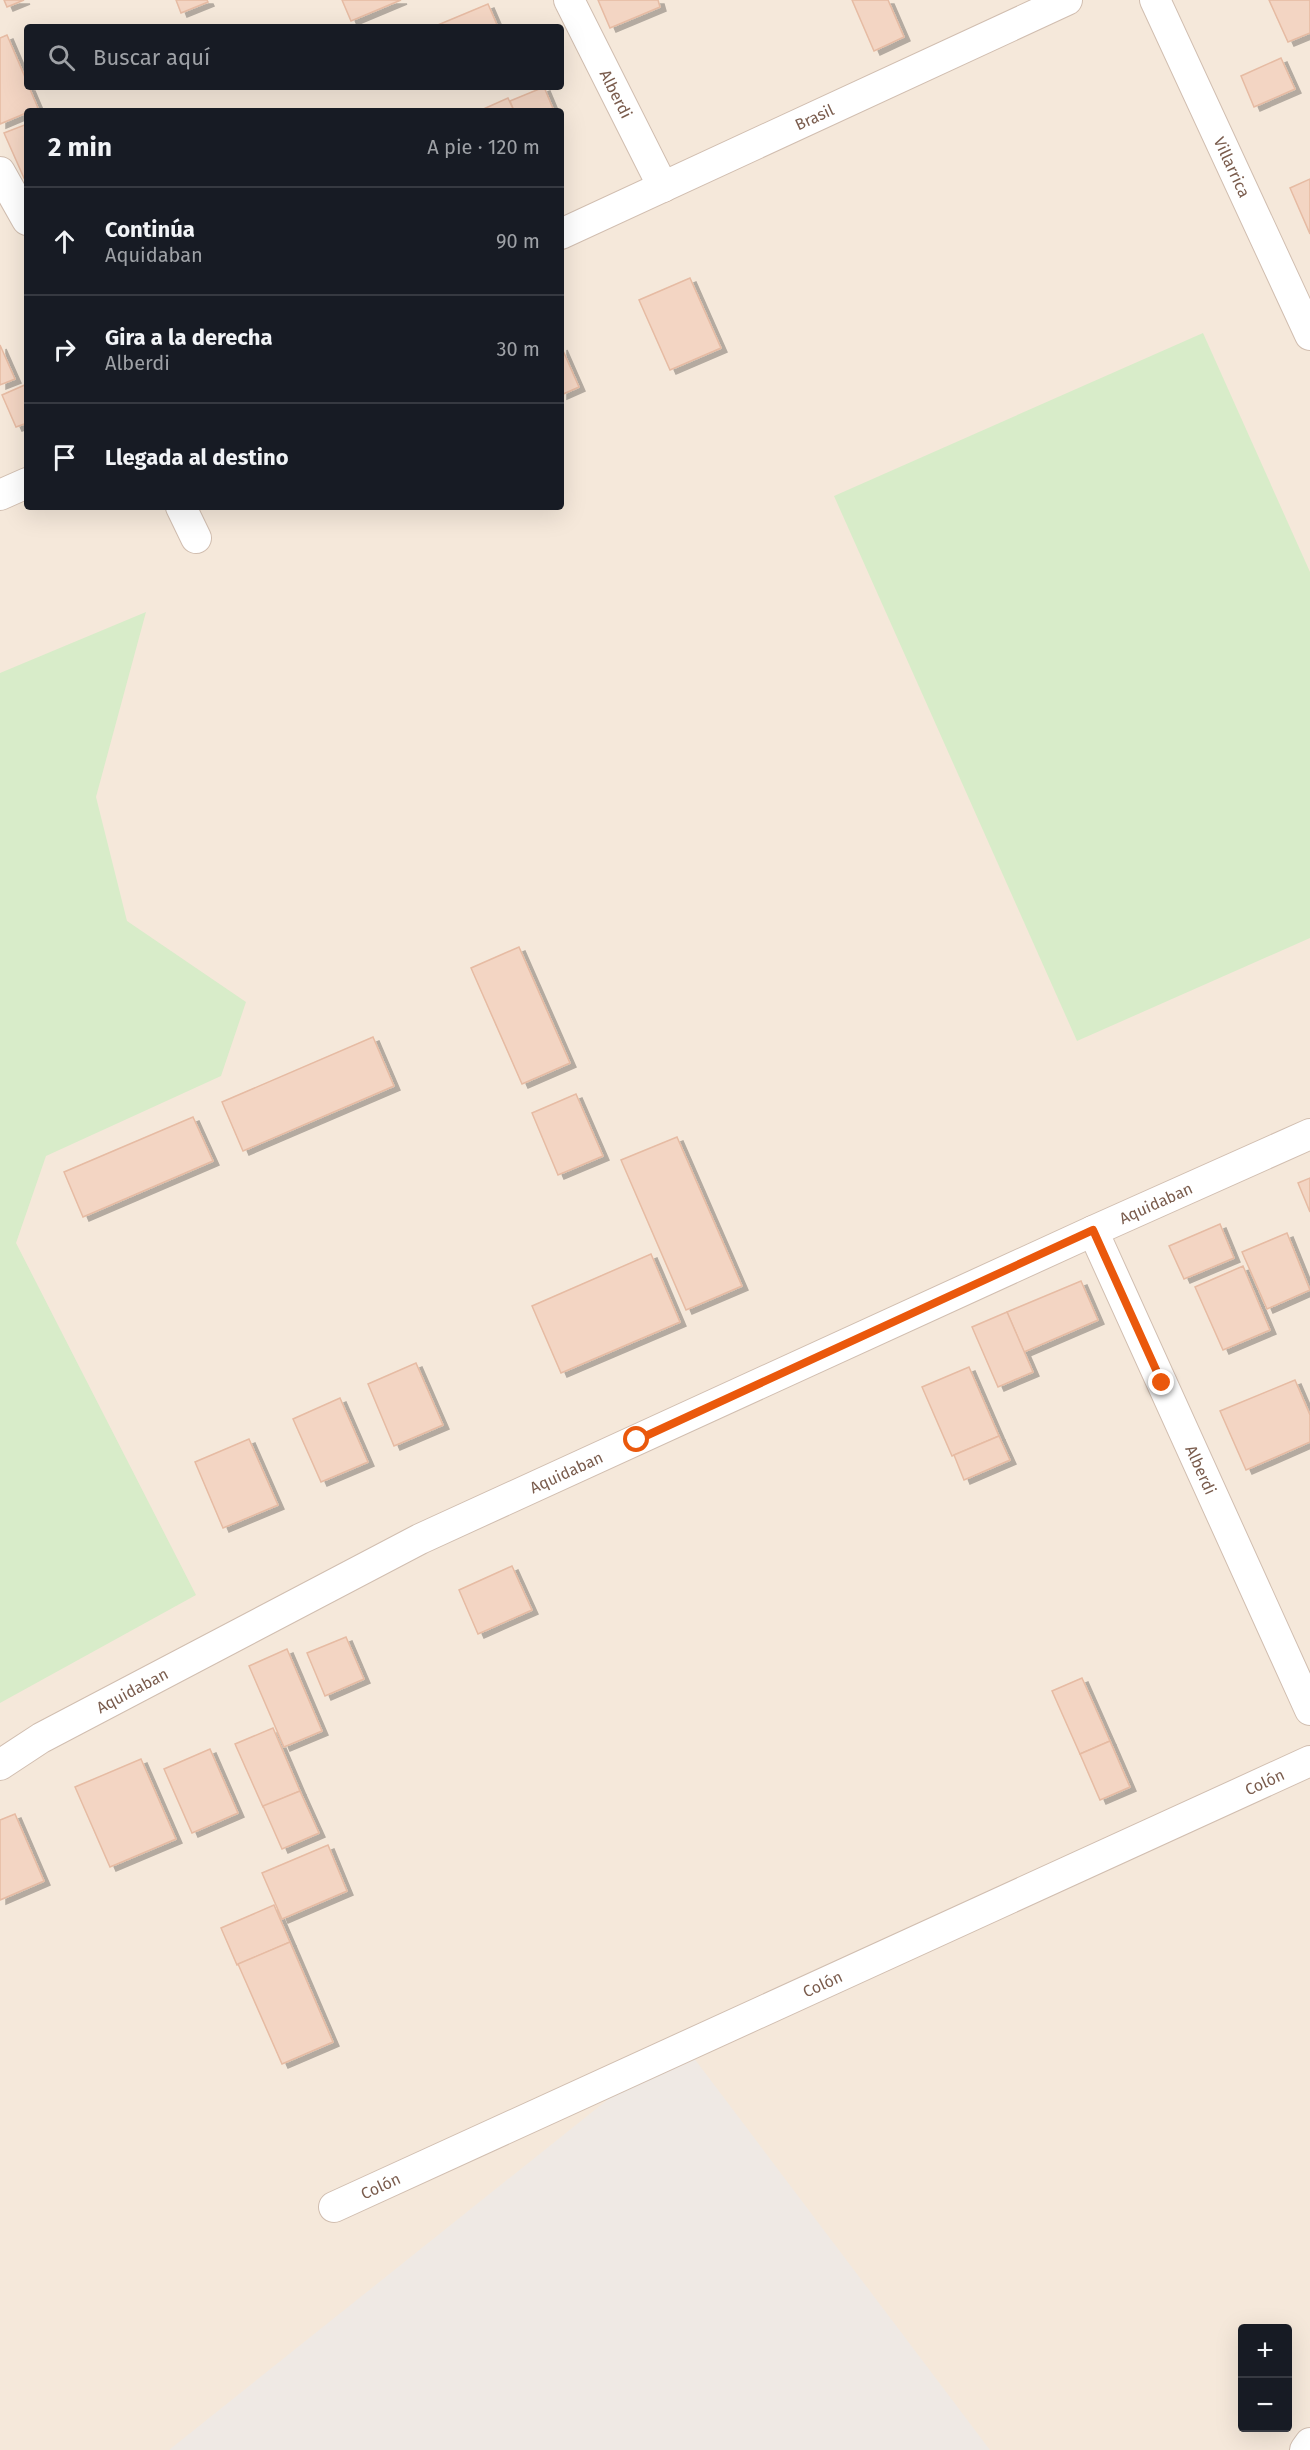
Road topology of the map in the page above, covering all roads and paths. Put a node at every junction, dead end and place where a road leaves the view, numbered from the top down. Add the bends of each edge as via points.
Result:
1 (569, 0) edge
2 (1067, 0) edge
3 (1155, 0) edge
4 (0, 172) edge
5 (663, 187) junction
6 (24, 215) edge
7 (564, 233) edge
8 (1310, 335) edge
9 (24, 484) edge
10 (0, 495) edge
11 (182, 510) edge
12 (196, 538) dead end
13 (1310, 1134) edge
14 (1093, 1230) junction
15 (1310, 1710) edge
16 (1310, 1761) edge
17 (0, 1765) edge
18 (334, 2207) dead end
19 (1310, 2443) edge
20 (1305, 2450) edge

1 - 5 street, Alberdi
2 - 5 street, Brasil
3 - 8 street, Villarrica
4 - 6 street
5 - 7 street, Brasil
9 - 10 street
11 - 12 street
13 - 14 street, Aquidaban
14 - 15 street, Alberdi
14 - 17 street, Aquidaban via 420,1539 40,1738
16 - 18 street, Colón
19 - 20 street

